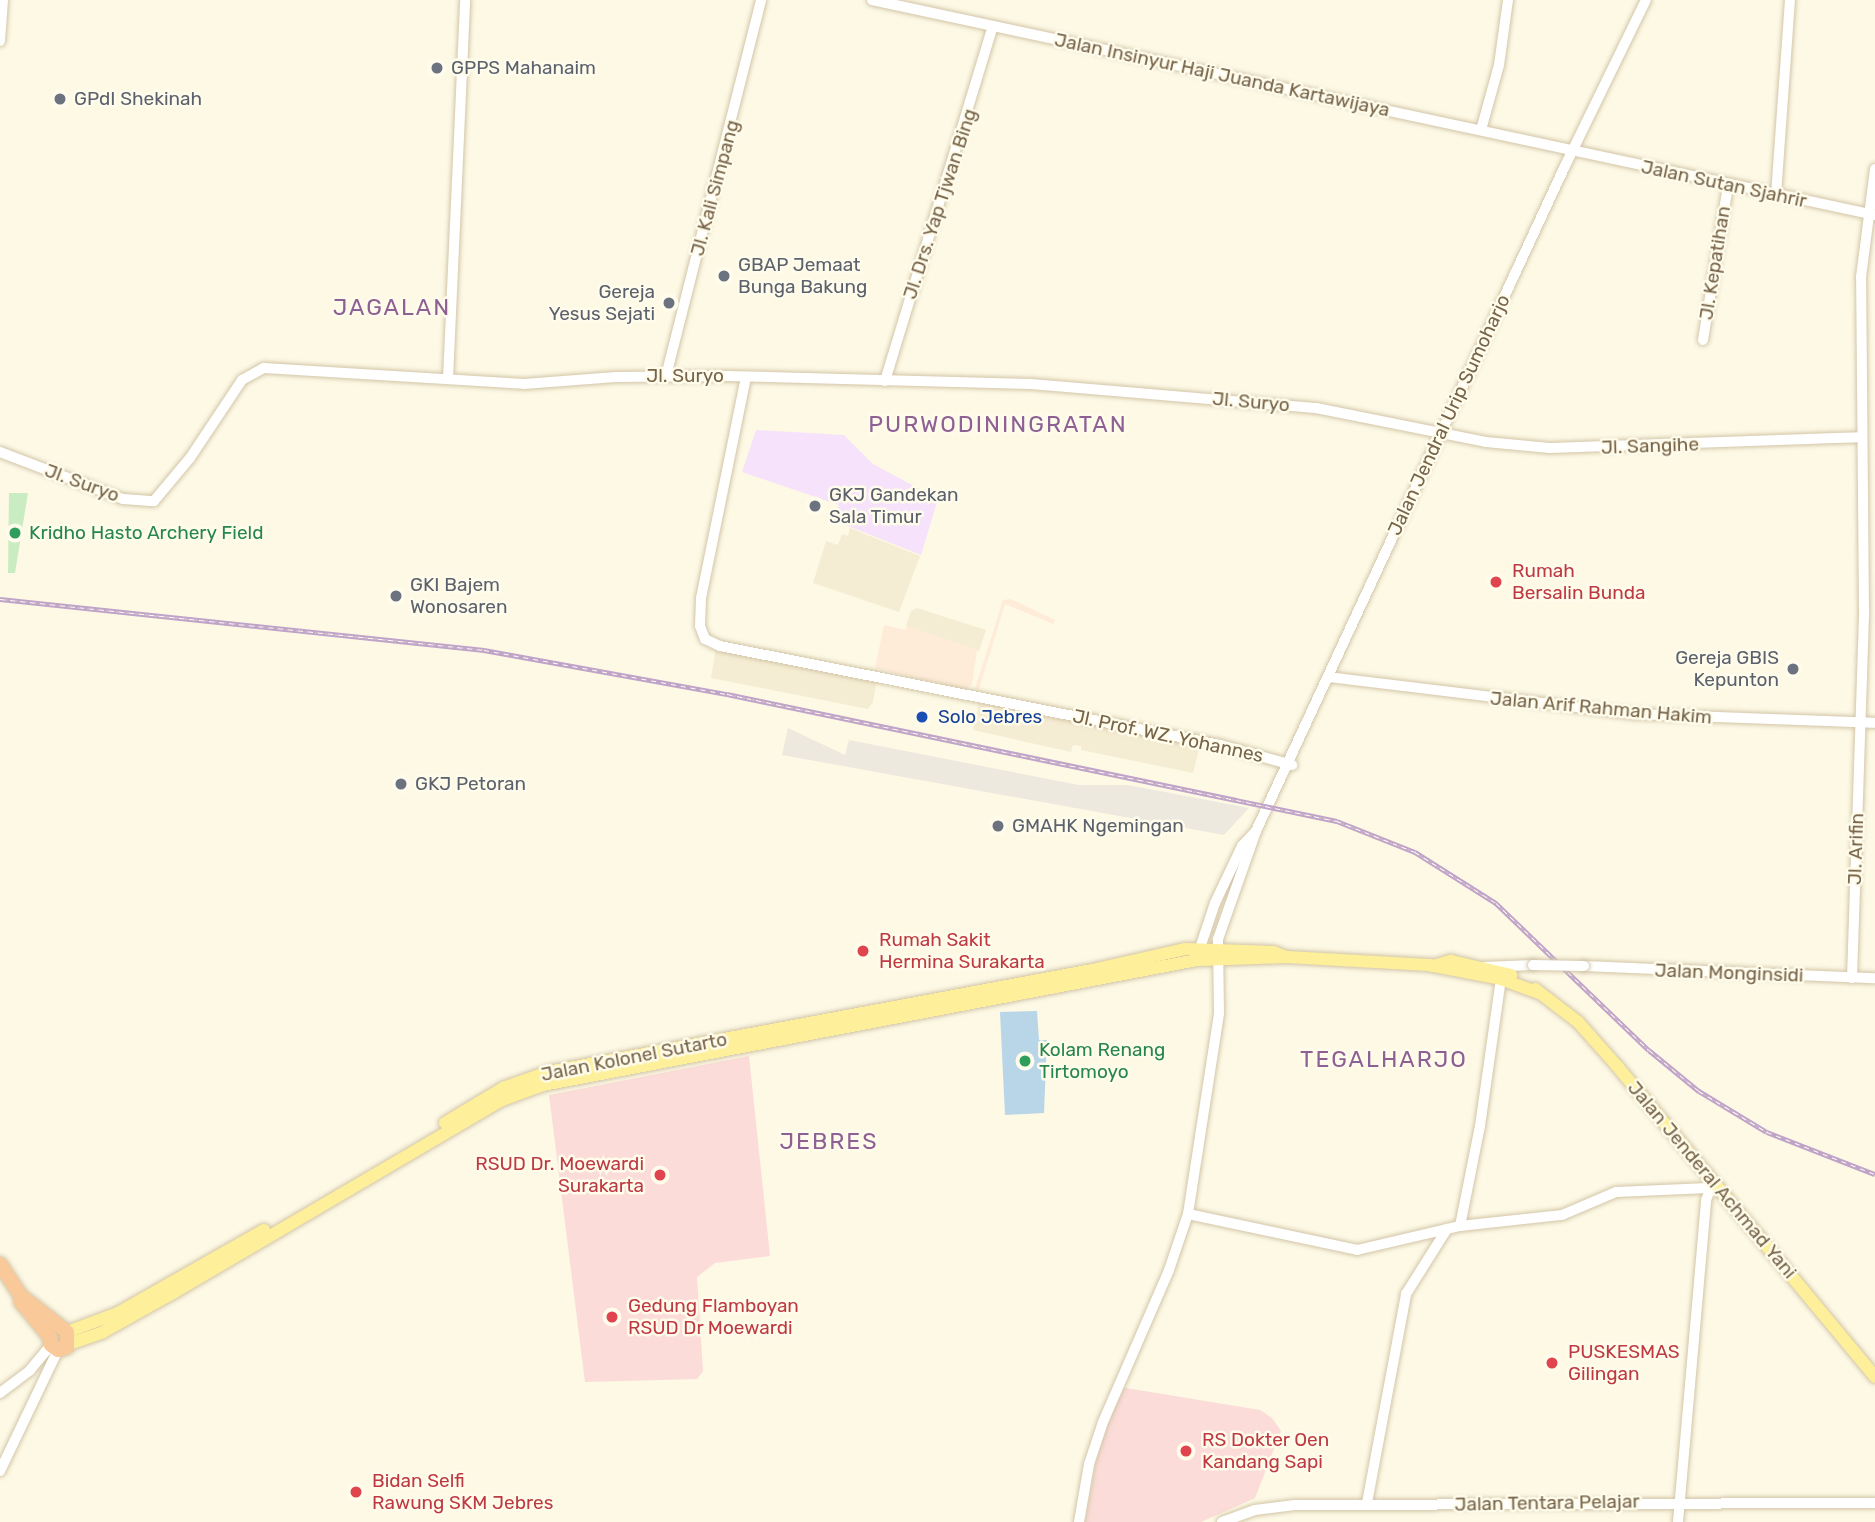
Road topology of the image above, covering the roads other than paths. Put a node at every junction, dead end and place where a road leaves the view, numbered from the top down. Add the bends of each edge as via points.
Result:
1 (4, 0) edge
2 (465, 0) edge
3 (761, 0) edge
4 (872, 0) edge
5 (1508, 0) edge
6 (1646, 0) edge
7 (1790, 0) edge
8 (993, 26) junction
9 (0, 41) edge
10 (1481, 130) junction
11 (1573, 149) junction
12 (1875, 169) edge
13 (1728, 186) junction
14 (1776, 195) junction
15 (1871, 214) edge
16 (1703, 340) dead end
17 (666, 376) junction
18 (746, 377) junction
19 (447, 379) junction
20 (886, 381) junction
21 (1442, 431) junction
22 (1860, 437) junction
23 (0, 452) edge
24 (1328, 677) junction
25 (1859, 721) junction
26 (1875, 723) edge
27 (1290, 764) junction
28 (1256, 831) junction
29 (1229, 872) junction
30 (1242, 877) junction
31 (1198, 953) junction
32 (1218, 953) junction
33 (1483, 970) junction
34 (1852, 978) junction
35 (1875, 978) edge
36 (1501, 979) junction
37 (1539, 993) junction
38 (1711, 1186) junction
39 (1188, 1214) junction
40 (1460, 1226) junction
41 (1447, 1229) junction
42 (0, 1264) edge
43 (59, 1337) junction
44 (1875, 1377) edge
45 (0, 1393) edge
46 (0, 1441) edge
47 (9, 1449) junction
48 (0, 1471) edge
49 (1678, 1502) junction
50 (1367, 1503) junction
51 (1875, 1503) edge
52 (1080, 1522) edge
53 (1222, 1522) edge
54 (1678, 1522) edge

1 - 9 main road
2 - 19 main road
3 - 17 main road, Jl. Kali Simpang
4 - 8 main road, Jalan Insinyur Haji Juanda Kartawijaya
5 - 10 main road via 1499,65
6 - 11 main road, Jalan Jendral Urip Sumoharjo
7 - 14 main road
8 - 10 main road, Jalan Insinyur Haji Juanda Kartawijaya
8 - 20 main road, Jl. Drs. Yap Tjwan Bing
10 - 11 main road, Jalan Insinyur Haji Juanda Kartawijaya
11 - 13 main road, Jalan Sutan Sjahrir
11 - 21 main road, Jalan Jendral Urip Sumoharjo
12 - 15 main road, Jl. Arifin
13 - 14 main road, Jalan Sutan Sjahrir
13 - 16 main road, Jl. Kepatihan
14 - 15 main road, Jalan Sutan Sjahrir
15 - 22 main road, Jl. Arifin via 1861,277
17 - 18 main road, Jl. Suryo
17 - 19 main road, Jl. Suryo via 524,384
18 - 20 main road, Jl. Suryo
18 - 27 main road, Jl. Prof. WZ. Yohannes via 701,598 702,633 720,646 1220,745
19 - 23 main road, Jl. Suryo via 256,370 242,380 190,458 154,501 123,499
20 - 21 main road, Jl. Suryo via 1030,384 1250,401
21 - 22 main road, Jl. Sangihe via 1486,442 1550,448
21 - 24 main road, Jalan Jendral Urip Sumoharjo
22 - 25 main road, Jl. Arifin via 1864,610
24 - 25 main road, Jalan Arif Rahman Hakim via 1634,713
24 - 27 main road, Jalan Jendral Urip Sumoharjo
25 - 26 main road, Jalan Arif Rahman Hakim
25 - 34 main road, Jl. Arifin
27 - 28 main road, Jalan Jendral Urip Sumoharjo
28 - 29 main road, Jalan Jendral Urip Sumoharjo
28 - 30 main road, Jalan Jendral Urip Sumoharjo
29 - 30 main road
29 - 31 main road, Jalan Jendral Urip Sumoharjo
30 - 32 main road, Jalan Jendral Urip Sumoharjo
31 - 32 main road, Jalan Kolonel Sutarto
31 - 43 main road, Jalan Kolonel Sutarto via 743,1046 537,1074 503,1088 118,1313
32 - 33 main road, Jalan Jenderal Achmad Yani
32 - 39 main road via 1219,1013
33 - 34 main road, Jalan Monginsidi, bridge via 1584,966
33 - 36 main road, Jalan Jenderal Achmad Yani
33 - 37 main road, Jalan Jenderal Achmad Yani via 1520,979
34 - 35 main road, Jalan Monginsidi
36 - 37 main road, Jalan Jenderal Achmad Yani
36 - 40 main road via 1482,1116
37 - 38 main road, Jalan Jenderal Achmad Yani via 1587,1032
38 - 40 main road via 1616,1192 1562,1215
38 - 44 main road, Jalan Jenderal Achmad Yani
38 - 49 main road
39 - 41 main road via 1344,1250
39 - 52 main road via 1169,1270 1100,1430
40 - 41 main road
41 - 50 main road via 1406,1294
42 - 43 highway via 21,1296 20,1302
43 - 45 main road via 30,1370
43 - 47 main road
46 - 47 main road
47 - 48 main road
49 - 50 main road, Jalan Tentara Pelajar
49 - 51 main road, Jalan Tentara Pelajar
49 - 54 main road
50 - 53 main road, Jalan Tentara Pelajar via 1266,1508

